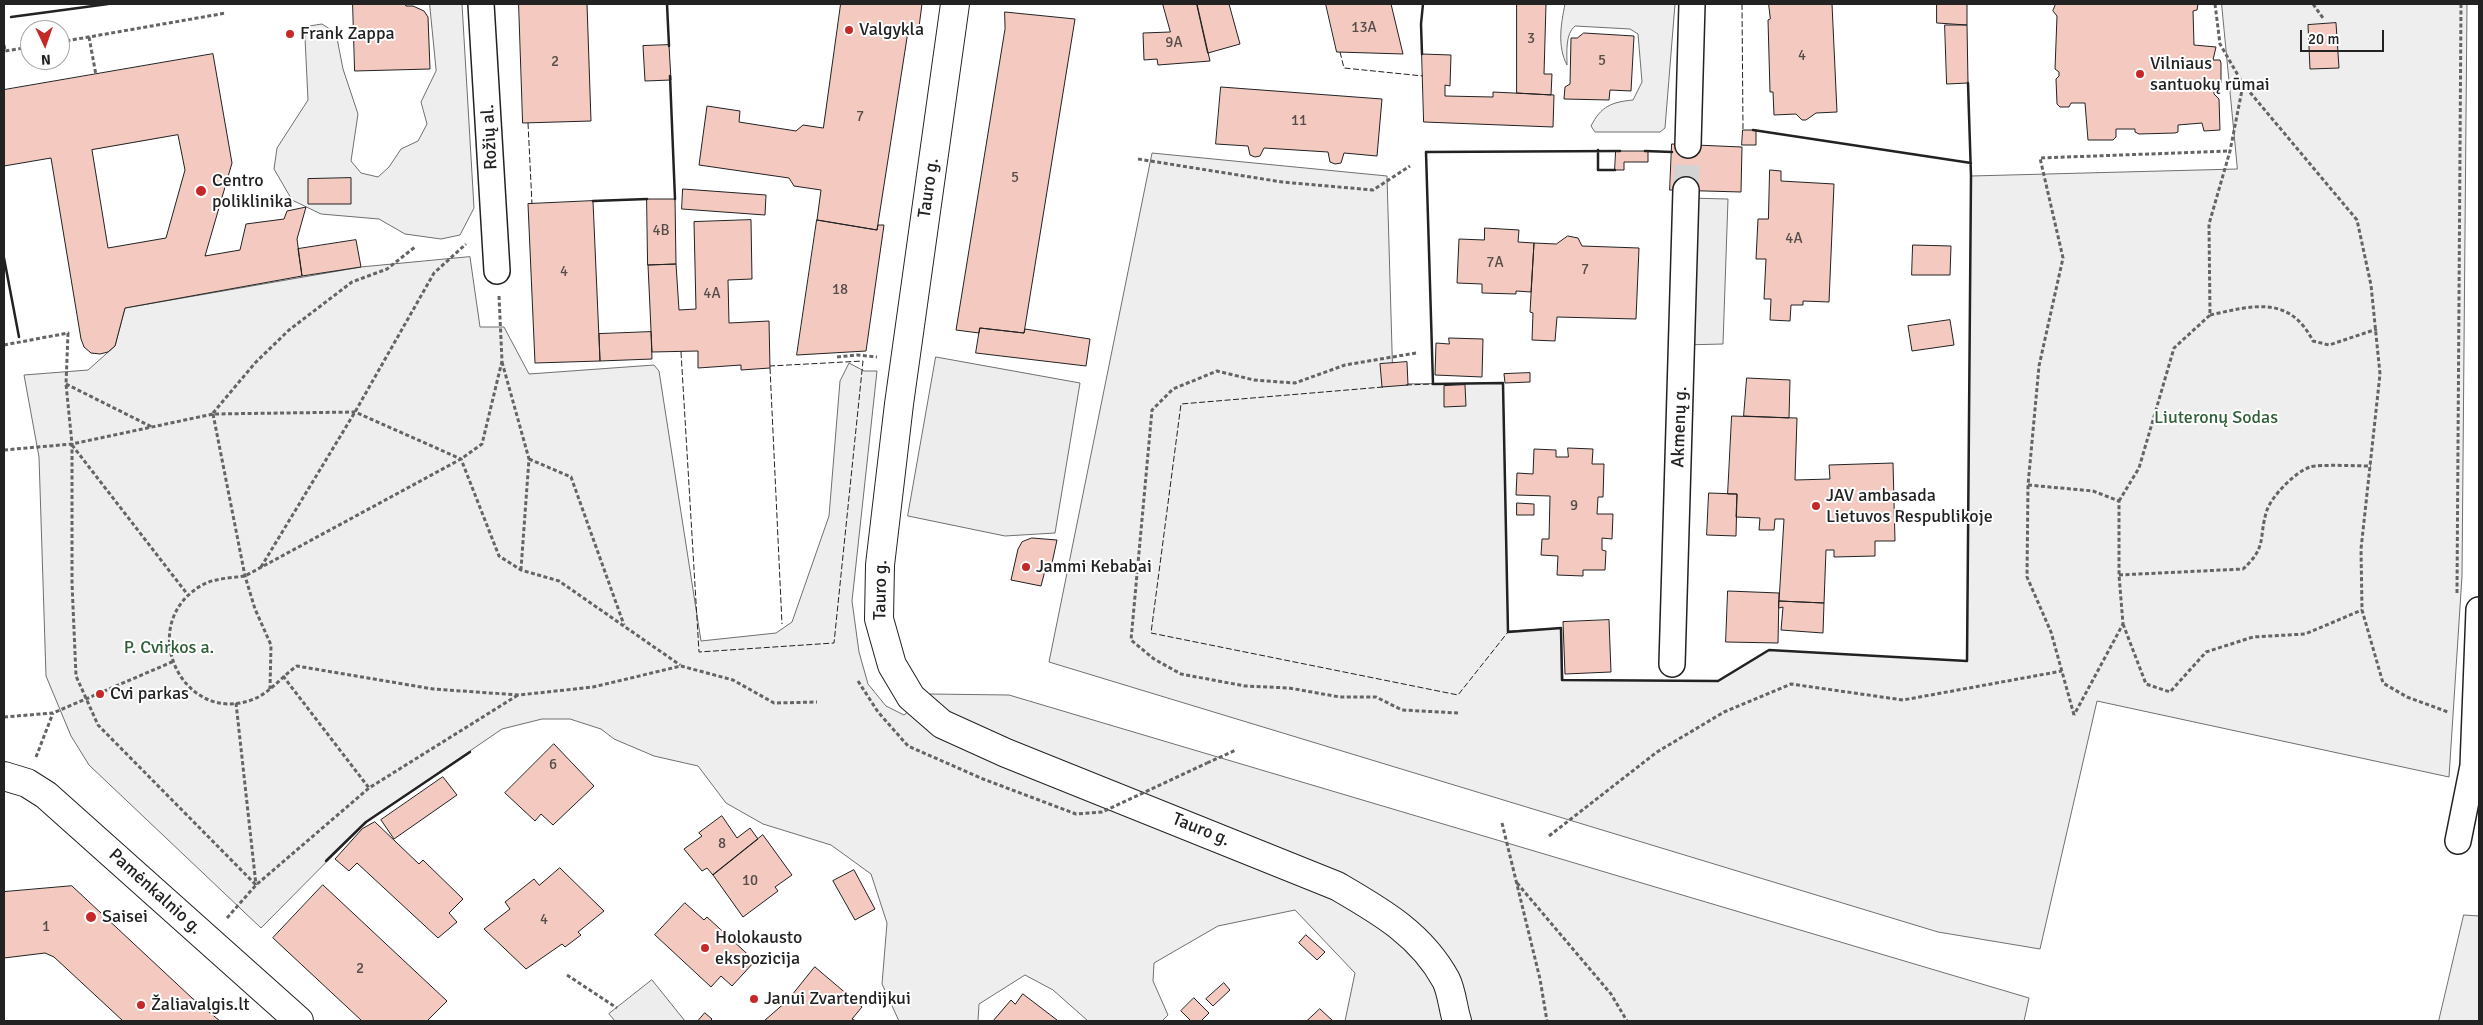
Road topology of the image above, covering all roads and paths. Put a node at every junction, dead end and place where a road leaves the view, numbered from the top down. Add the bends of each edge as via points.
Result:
1 (481, 4) edge
2 (955, 4) edge
3 (1692, 4) edge
4 (2215, 4) edge
5 (2312, 4) edge
6 (2461, 4) edge
7 (226, 13) dead end
8 (2323, 18) dead end
9 (89, 37) junction
10 (70, 40) edge
11 (4, 45) edge
12 (20, 49) edge
13 (4, 51) edge
14 (96, 75) dead end
15 (2243, 84) junction
16 (1688, 145) tunnel mouth
17 (2230, 151) junction
18 (1138, 159) dead end
19 (1410, 166) dead end
20 (1686, 190) tunnel mouth
21 (466, 244) dead end
22 (416, 247) dead end
23 (497, 271) joint
24 (2210, 315) junction
25 (2377, 329) junction
26 (4, 345) edge
27 (1416, 353) dead end
28 (837, 356) dead end
29 (868, 356) dead end
30 (502, 362) junction
31 (66, 384) junction
32 (355, 412) junction
33 (213, 414) junction
34 (153, 427) junction
35 (72, 444) junction
36 (4, 450) edge
37 (461, 459) junction
38 (529, 459) junction
39 (2371, 466) junction
40 (2028, 485) junction
41 (2119, 501) junction
42 (261, 567) junction
43 (521, 570) junction
44 (2119, 575) junction
45 (246, 576) junction
46 (188, 595) junction
47 (2457, 598) dead end
48 (2362, 610) junction
49 (2479, 610) edge
50 (2123, 624) junction
51 (624, 626) junction
52 (172, 662) junction
53 (1672, 664) dead end
54 (681, 666) junction
55 (2062, 671) junction
56 (283, 676) junction
57 (858, 682) dead end
58 (270, 689) junction
59 (518, 695) junction
60 (86, 698) junction
61 (817, 702) dead end
62 (236, 703) junction
63 (53, 713) junction
64 (1458, 713) dead end
65 (2456, 716) dead end
66 (4, 717) edge
67 (1236, 750) dead end
68 (15, 779) edge
69 (369, 788) junction
70 (1502, 823) dead end
71 (1549, 836) dead end
72 (2458, 842) dead end
73 (1517, 882) junction
74 (256, 885) junction
75 (208, 939) junction
76 (567, 975) dead end
77 (617, 1008) dead end
78 (299, 1021) edge
79 (1457, 1021) edge
80 (1547, 1021) edge
81 (1626, 1021) edge

1 - 23 street, Rožių al.
2 - 79 main road, Tauro g. via 899,404 880,565 879,619 892,665 911,697 942,724 1006,753 1337,886 1387,915 1422,947 1446,981
3 - 16 street
4 - 15 path via 2220,44
5 - 8 path
6 - 47 path
7 - 9 path
9 - 10 path
9 - 14 path
11 - 13 path
12 - 13 path
15 - 17 path
15 - 25 path via 2356,220 2371,284
17 - 24 path via 2209,224
17 - 40 path via 2040,158 2063,258 2039,366
18 - 19 path via 1282,182 1373,190
20 - 53 street, Akmenų g.
21 - 32 path via 434,274
22 - 33 path via 387,269 352,282 289,330 255,363
23 - 30 path
24 - 25 path via 2261,305 2292,314 2313,341 2329,345
24 - 41 path via 2174,348 2139,468
25 - 39 path via 2380,374
26 - 31 path via 68,333
27 - 64 path via 1345,365 1295,382 1254,380 1217,371 1173,389 1152,410 1131,640 1154,660 1180,674 1245,686 1289,688 1340,697 1376,697 1402,710
28 - 29 path
30 - 37 path via 482,444
30 - 38 path
31 - 34 path
31 - 35 path
32 - 33 path
32 - 37 path
32 - 42 path
33 - 34 path
33 - 45 path
34 - 35 path
35 - 36 path
35 - 46 path
35 - 60 path via 76,676
37 - 42 path
37 - 43 path via 498,556
38 - 43 path
38 - 51 path via 571,478
39 - 44 path via 2310,467 2281,487 2268,510 2262,544 2256,557 2243,569
39 - 48 path via 2361,548
40 - 41 path via 2093,491
40 - 55 path via 2027,577 2051,632
41 - 44 path
42 - 45 path
43 - 51 path via 558,581
44 - 50 path
45 - 46 path via 206,584
45 - 58 path via 255,609 271,644
46 - 52 path via 170,626 168,644
48 - 50 path via 2305,634 2253,637 2206,652 2170,692 2146,684
48 - 65 path via 2383,683
49 - 72 street via 2473,766
50 - 55 path via 2074,715
51 - 54 path
52 - 60 path
52 - 62 path via 182,680 197,694 216,702
54 - 59 path via 592,686
54 - 61 path via 733,680 774,703
55 - 71 path via 1903,700 1791,684 1724,712 1657,752
56 - 58 path
56 - 59 path via 297,666 433,689
56 - 69 path
57 - 67 path, bridge via 878,712 908,746 1076,814 1102,812
58 - 62 path via 254,699
59 - 69 path
60 - 63 path
60 - 74 path via 98,725
62 - 74 path
63 - 66 path
63 - 68 path
68 - 75 main road, Pamėnkalnio g. via 46,795
69 - 74 path
70 - 73 path
73 - 80 path
73 - 81 path via 1611,994
74 - 75 path
75 - 78 main road, Pamėnkalnio g.
76 - 77 path

